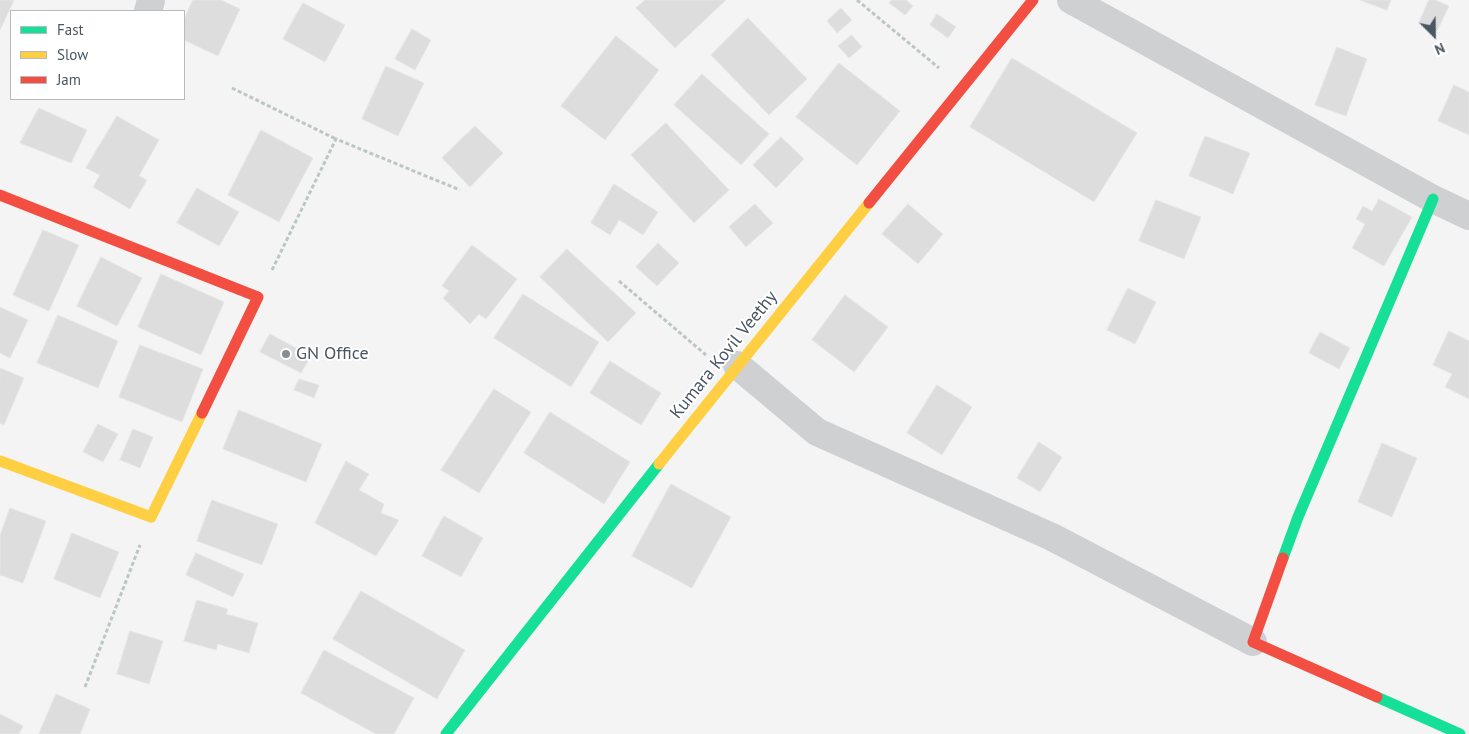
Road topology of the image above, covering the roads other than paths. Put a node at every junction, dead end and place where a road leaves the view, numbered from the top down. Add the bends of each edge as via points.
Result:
1 (1033, 0) edge
2 (1071, 0) edge
3 (0, 195) edge
4 (1433, 199) junction
5 (1469, 216) edge
6 (733, 370) junction
7 (0, 462) edge
8 (1253, 642) junction
9 (446, 734) edge
10 (1460, 734) edge

1 - 6 street, Kumara Kovil Veethy
2 - 4 street
3 - 7 street via 258,297 152,517
4 - 5 street
4 - 8 street via 1302,508
6 - 8 street via 817,432 1052,536
6 - 9 street, Kumara Kovil Veethy
8 - 10 street

